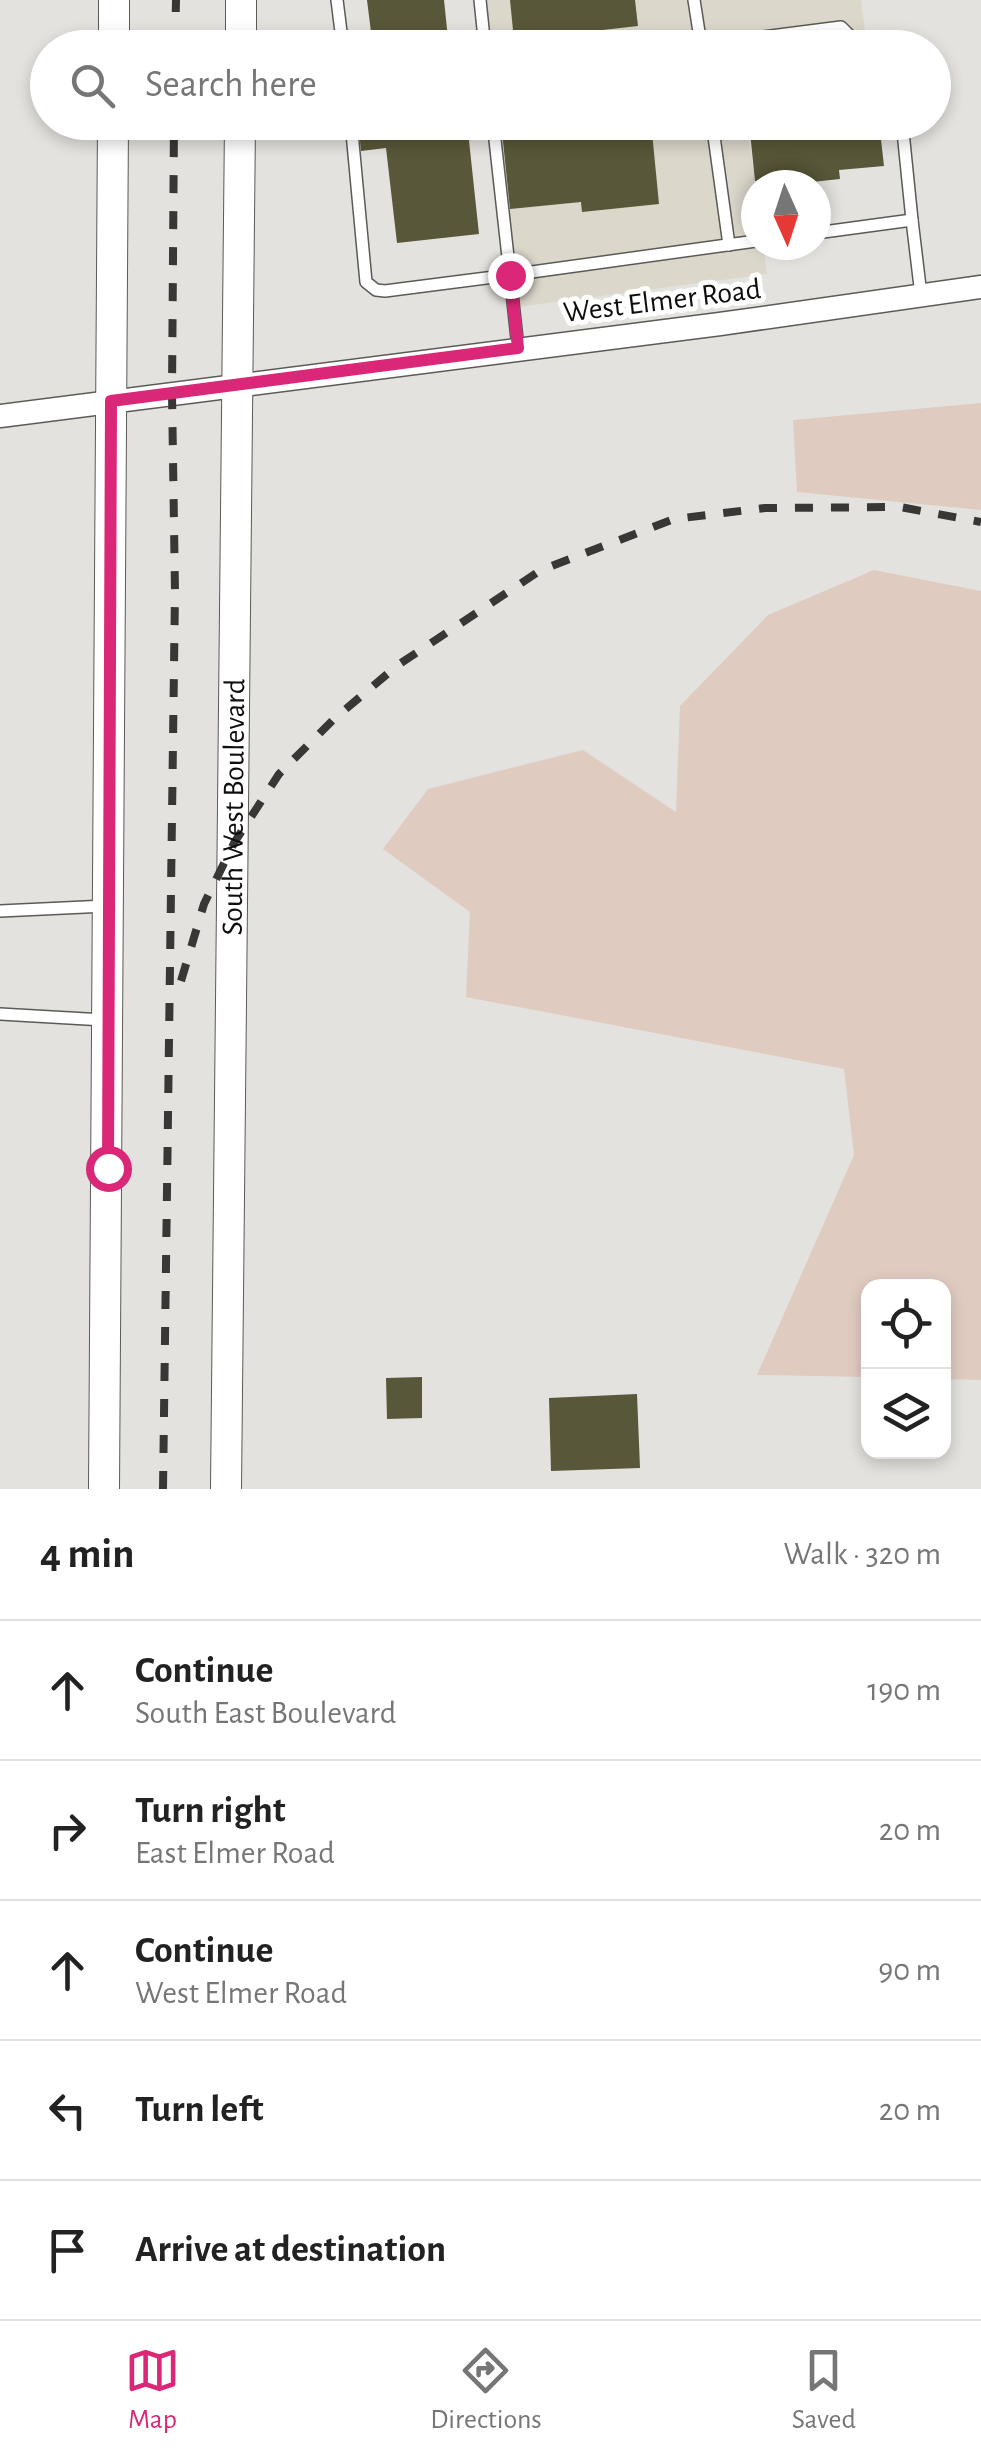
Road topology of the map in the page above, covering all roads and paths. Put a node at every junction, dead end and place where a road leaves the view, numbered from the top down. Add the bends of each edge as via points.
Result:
1 (114, 0) edge
2 (241, 0) edge
3 (337, 0) edge
4 (480, 0) edge
5 (694, 0) edge
6 (114, 30) edge
7 (241, 30) edge
8 (341, 30) edge
9 (483, 30) edge
10 (699, 30) edge
11 (812, 30) edge
12 (844, 30) edge
13 (113, 140) edge
14 (240, 140) edge
15 (354, 140) edge
16 (495, 140) edge
17 (714, 140) edge
18 (904, 140) edge
19 (912, 220) junction
20 (831, 231) edge
21 (741, 243) edge
22 (729, 245) junction
23 (510, 275) junction
24 (981, 286) edge
25 (921, 295) junction
26 (518, 348) junction
27 (238, 384) junction
28 (111, 401) junction
29 (0, 416) edge
30 (109, 906) junction
31 (0, 911) edge
32 (0, 1014) edge
33 (108, 1020) junction
34 (104, 1489) edge
35 (226, 1489) edge

1 - 6 main road
2 - 7 main road
3 - 8 lane
4 - 9 lane
5 - 10 lane
11 - 12 lane
13 - 28 main road
14 - 27 main road, South West Boulevard
15 - 23 lane via 366,282 386,291
16 - 23 lane
17 - 22 lane
18 - 19 lane
19 - 20 lane
19 - 25 lane
21 - 22 lane
22 - 23 lane
23 - 26 lane
24 - 25 street, West Elmer Road
25 - 26 street, West Elmer Road
26 - 27 street, West Elmer Road
27 - 28 street, West Elmer Road
27 - 35 main road, South West Boulevard
28 - 29 street, West Elmer Road
28 - 30 main road
30 - 31 lane
30 - 33 main road
32 - 33 lane
33 - 34 main road

